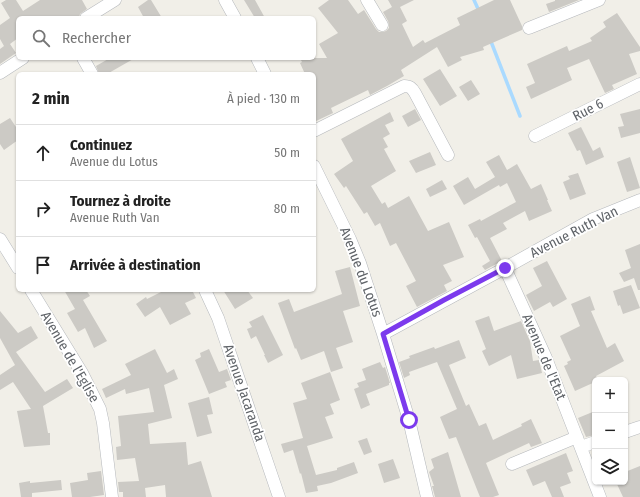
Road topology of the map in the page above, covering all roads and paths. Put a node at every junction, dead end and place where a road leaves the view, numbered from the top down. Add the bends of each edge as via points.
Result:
1 (115, 0) edge
2 (225, 0) edge
3 (367, 0) edge
4 (599, 0) edge
5 (96, 5) edge
6 (88, 16) edge
7 (234, 16) edge
8 (382, 25) dead end
9 (529, 28) dead end
10 (20, 60) edge
11 (84, 60) edge
12 (258, 60) edge
13 (91, 72) edge
14 (264, 72) edge
15 (0, 73) edge
16 (640, 84) edge
17 (316, 130) edge
18 (535, 136) dead end
19 (448, 155) dead end
20 (316, 170) edge
21 (640, 200) edge
22 (0, 239) edge
23 (16, 265) edge
24 (505, 268) junction
25 (32, 292) edge
26 (206, 292) edge
27 (383, 334) junction
28 (640, 427) edge
29 (628, 431) edge
30 (579, 442) junction
31 (592, 442) edge
32 (512, 464) dead end
33 (112, 497) edge
34 (279, 497) edge
35 (427, 497) edge
36 (600, 497) edge

1 - 5 street
2 - 7 street
3 - 8 street
4 - 9 street
5 - 6 street
10 - 15 street
11 - 13 street
12 - 14 street
16 - 18 street, Rue 6
17 - 19 street via 408,86 415,93
20 - 27 street, Avenue du Lotus via 360,263
21 - 24 street, Avenue Ruth Van via 593,219
22 - 23 street
24 - 27 street, Avenue Ruth Van
24 - 30 street, Avenue de l'Etat via 546,358
25 - 33 street, Avenue de l'Eglise via 82,373 100,409
26 - 34 street, Avenue Jacaranda via 218,318
27 - 35 street, Avenue du Lotus via 409,420
28 - 29 street
30 - 31 street
30 - 32 street
30 - 36 street, Avenue de l'Etat

